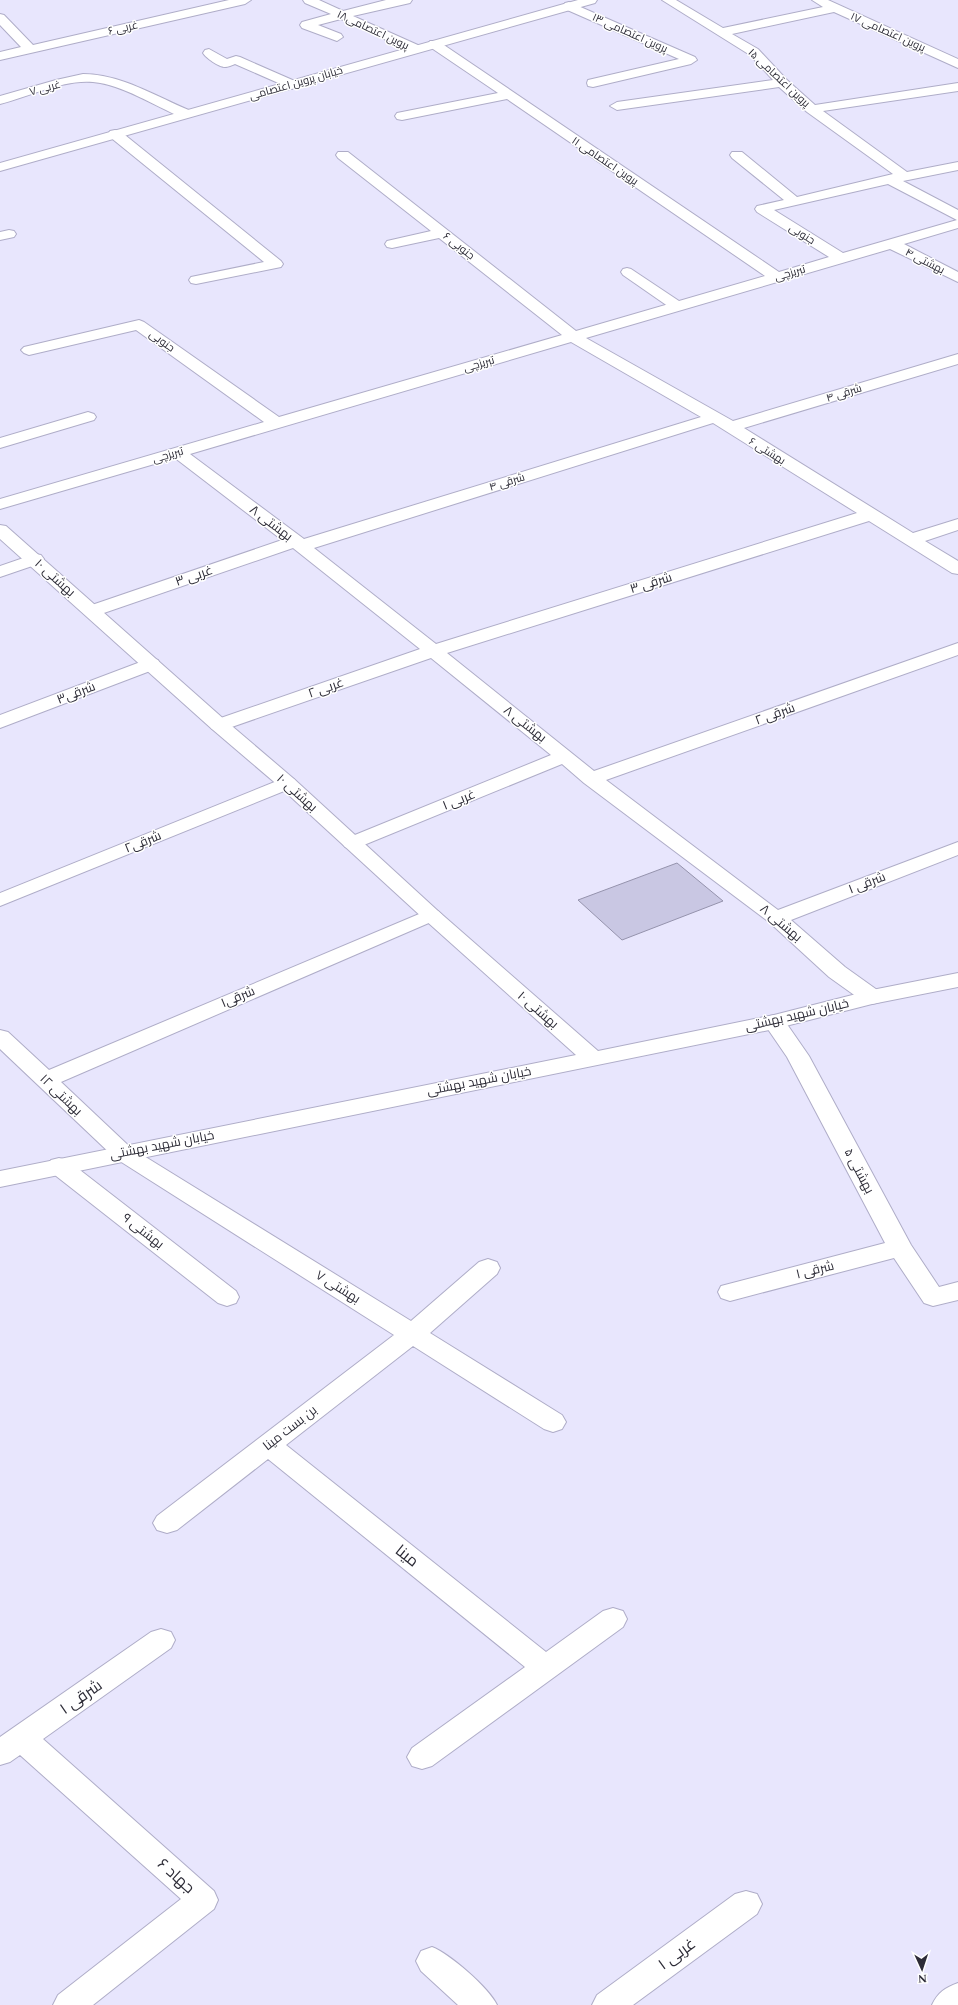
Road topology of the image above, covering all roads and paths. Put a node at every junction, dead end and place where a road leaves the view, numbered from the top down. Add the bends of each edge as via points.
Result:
1 (245, 0) edge
2 (309, 0) edge
3 (406, 0) edge
4 (591, 0) edge
5 (668, 0) edge
6 (818, 0) edge
7 (569, 6) junction
8 (835, 8) junction
9 (341, 15) junction
10 (0, 18) edge
11 (723, 32) junction
12 (337, 37) dead end
13 (434, 44) junction
14 (30, 49) junction
15 (416, 50) junction
16 (209, 53) dead end
17 (0, 56) edge
18 (958, 64) edge
19 (593, 83) dead end
20 (782, 83) junction
21 (292, 85) junction
22 (958, 87) edge
23 (508, 95) junction
24 (0, 100) edge
25 (617, 106) dead end
26 (812, 109) junction
27 (186, 114) junction
28 (402, 116) dead end
29 (115, 134) junction
30 (343, 154) dead end
31 (737, 154) dead end
32 (958, 166) edge
33 (0, 167) edge
34 (904, 176) junction
35 (890, 179) junction
36 (794, 201) junction
37 (958, 216) edge
38 (958, 224) edge
39 (442, 233) junction
40 (392, 244) dead end
41 (892, 244) junction
42 (841, 258) junction
43 (627, 272) dead end
44 (777, 277) junction
45 (958, 278) edge
46 (196, 280) dead end
47 (677, 306) junction
48 (574, 336) junction
49 (29, 350) dead end
50 (958, 358) edge
51 (88, 417) dead end
52 (714, 418) junction
53 (277, 423) junction
54 (730, 427) junction
55 (0, 443) edge
56 (178, 452) junction
57 (0, 504) edge
58 (870, 515) junction
59 (958, 524) edge
60 (0, 530) edge
61 (912, 540) junction
62 (298, 543) junction
63 (35, 559) junction
64 (958, 569) edge
65 (0, 572) edge
66 (92, 611) junction
67 (958, 649) edge
68 (433, 651) junction
69 (151, 664) junction
70 (0, 722) edge
71 (219, 725) junction
72 (565, 756) junction
73 (591, 779) junction
74 (287, 783) junction
75 (352, 843) junction
76 (958, 848) edge
77 (0, 900) edge
78 (431, 915) junction
79 (776, 918) junction
80 (958, 980) edge
81 (872, 997) junction
82 (774, 1022) junction
83 (0, 1036) edge
84 (594, 1058) junction
85 (46, 1080) junction
86 (123, 1153) junction
87 (59, 1166) junction
88 (0, 1179) edge
89 (900, 1248) junction
90 (488, 1268) dead end
91 (958, 1291) edge
92 (730, 1292) dead end
93 (227, 1297) dead end
94 (412, 1334) junction
95 (553, 1422) dead end
96 (268, 1444) junction
97 (167, 1523) dead end
98 (613, 1619) dead end
99 (161, 1640) dead end
100 (546, 1668) junction
101 (11, 1745) edge
102 (422, 1757) dead end
103 (746, 1904) dead end
104 (432, 1961) dead end
105 (958, 1997) edge
106 (70, 2005) edge
107 (481, 2005) edge
108 (608, 2005) edge
109 (948, 2005) edge

1 - 14 street, غربی ۶
2 - 9 street, پروین اعتصامی۱۸
3 - 9 street via 378,4
4 - 7 street, خیابان پروین اعتصامی
5 - 11 street, پروین اعتصامی ۱۵
6 - 8 street, پروین اعتصامی ۱۷
7 - 13 street, خیابان پروین اعتصامی
7 - 19 street, پروین اعتصامی ۱۳ via 691,60
8 - 11 street
8 - 18 street, پروین اعتصامی ۱۷
9 - 12 street via 306,25
9 - 15 street, پروین اعتصامی۱۸
10 - 14 street
11 - 20 street, پروین اعتصامی ۱۵ via 754,52
13 - 15 street, خیابان پروین اعتصامی
13 - 23 street, پروین اعتصامی ۱۱
14 - 17 street, غربی ۶
15 - 21 street, خیابان پروین اعتصامی
16 - 21 street via 225,63 236,60
20 - 25 street
20 - 26 street, پروین اعتصامی ۱۵
21 - 27 street, خیابان پروین اعتصامی
22 - 26 street
23 - 28 street
23 - 44 street, پروین اعتصامی ۱۱
24 - 27 street, غربی ۷ via 91,78 111,82
26 - 34 street, پروین اعتصامی ۱۵
27 - 29 street, خیابان پروین اعتصامی
29 - 33 street, خیابان پروین اعتصامی
29 - 46 street via 276,264
30 - 39 street, جنوبی ۶
31 - 36 street
32 - 34 street
34 - 35 street
35 - 36 street
35 - 37 street
36 - 42 street, جنوبی via 762,209
38 - 41 street, تبریزچی
39 - 40 street
39 - 48 street, جنوبی ۶
41 - 42 street, تبریزچی
41 - 45 street, بهشتی ۴
42 - 44 street, تبریزچی
43 - 47 lane
44 - 47 street, تبریزچی
47 - 48 street, تبریزچی
48 - 52 street, بهشتی ۶
48 - 53 street, تبریزچی
49 - 53 street, جنوبی via 139,325
50 - 54 street, شرقی ۴
51 - 55 street
52 - 54 street, بهشتی ۶
52 - 62 street, شرقی ۴
53 - 56 street, تبریزچی
54 - 58 street, بهشتی ۶
56 - 57 street, تبریزچی
56 - 62 street, بهشتی ۸
58 - 61 street, بهشتی ۶
58 - 68 street, شرقی ۳
59 - 61 street
60 - 63 street, بهشتی ۱۰
61 - 64 street, بهشتی ۶
62 - 66 street, غربی ۳
62 - 68 street, بهشتی ۸
63 - 65 street
63 - 66 street, بهشتی ۱۰
66 - 69 street, بهشتی ۱۰
67 - 73 street, شرقی ۲
68 - 71 street, غربی ۲
68 - 72 street, بهشتی ۸
69 - 70 street, شرقی۳
69 - 71 street, بهشتی ۱۰
71 - 74 street, بهشتی ۱۰
72 - 73 street, بهشتی ۸
72 - 75 street, غربی ۱
73 - 79 street, بهشتی ۸
74 - 75 street, بهشتی ۱۰
74 - 77 street, شرقی۲
75 - 78 street, بهشتی ۱۰
76 - 79 street, شرقی ۱
78 - 84 street, بهشتی ۱۰
78 - 85 street, شرقی۱
79 - 81 street, بهشتی ۸ via 837,972
80 - 81 street, خیابان شهید بهشتی
81 - 82 street, خیابان شهید بهشتی
82 - 84 street, خیابان شهید بهشتی
82 - 89 street, بهشتی ۵ via 798,1056
83 - 85 street, بهشتی ۱۲
84 - 86 street, خیابان شهید بهشتی
85 - 86 street, بهشتی ۱۲
86 - 87 street, خیابان شهید بهشتی
86 - 94 street, بهشتی ۷
87 - 88 street, خیابان شهید بهشتی
87 - 93 street, بهشتی ۹
89 - 91 street, بهشتی ۵ via 933,1297
89 - 92 street, ۱ شرقی
90 - 94 street, بن بست مینا
94 - 95 street, بهشتی ۷
94 - 96 street, بن بست مینا
96 - 97 street, بن بست مینا
96 - 100 street, مینا
98 - 100 street
99 - 101 street, شرقی ۱
100 - 102 street
101 - 106 street, جهاد ۶ via 203,1900
103 - 108 street, ۱ غربی
104 - 107 street
105 - 109 street

